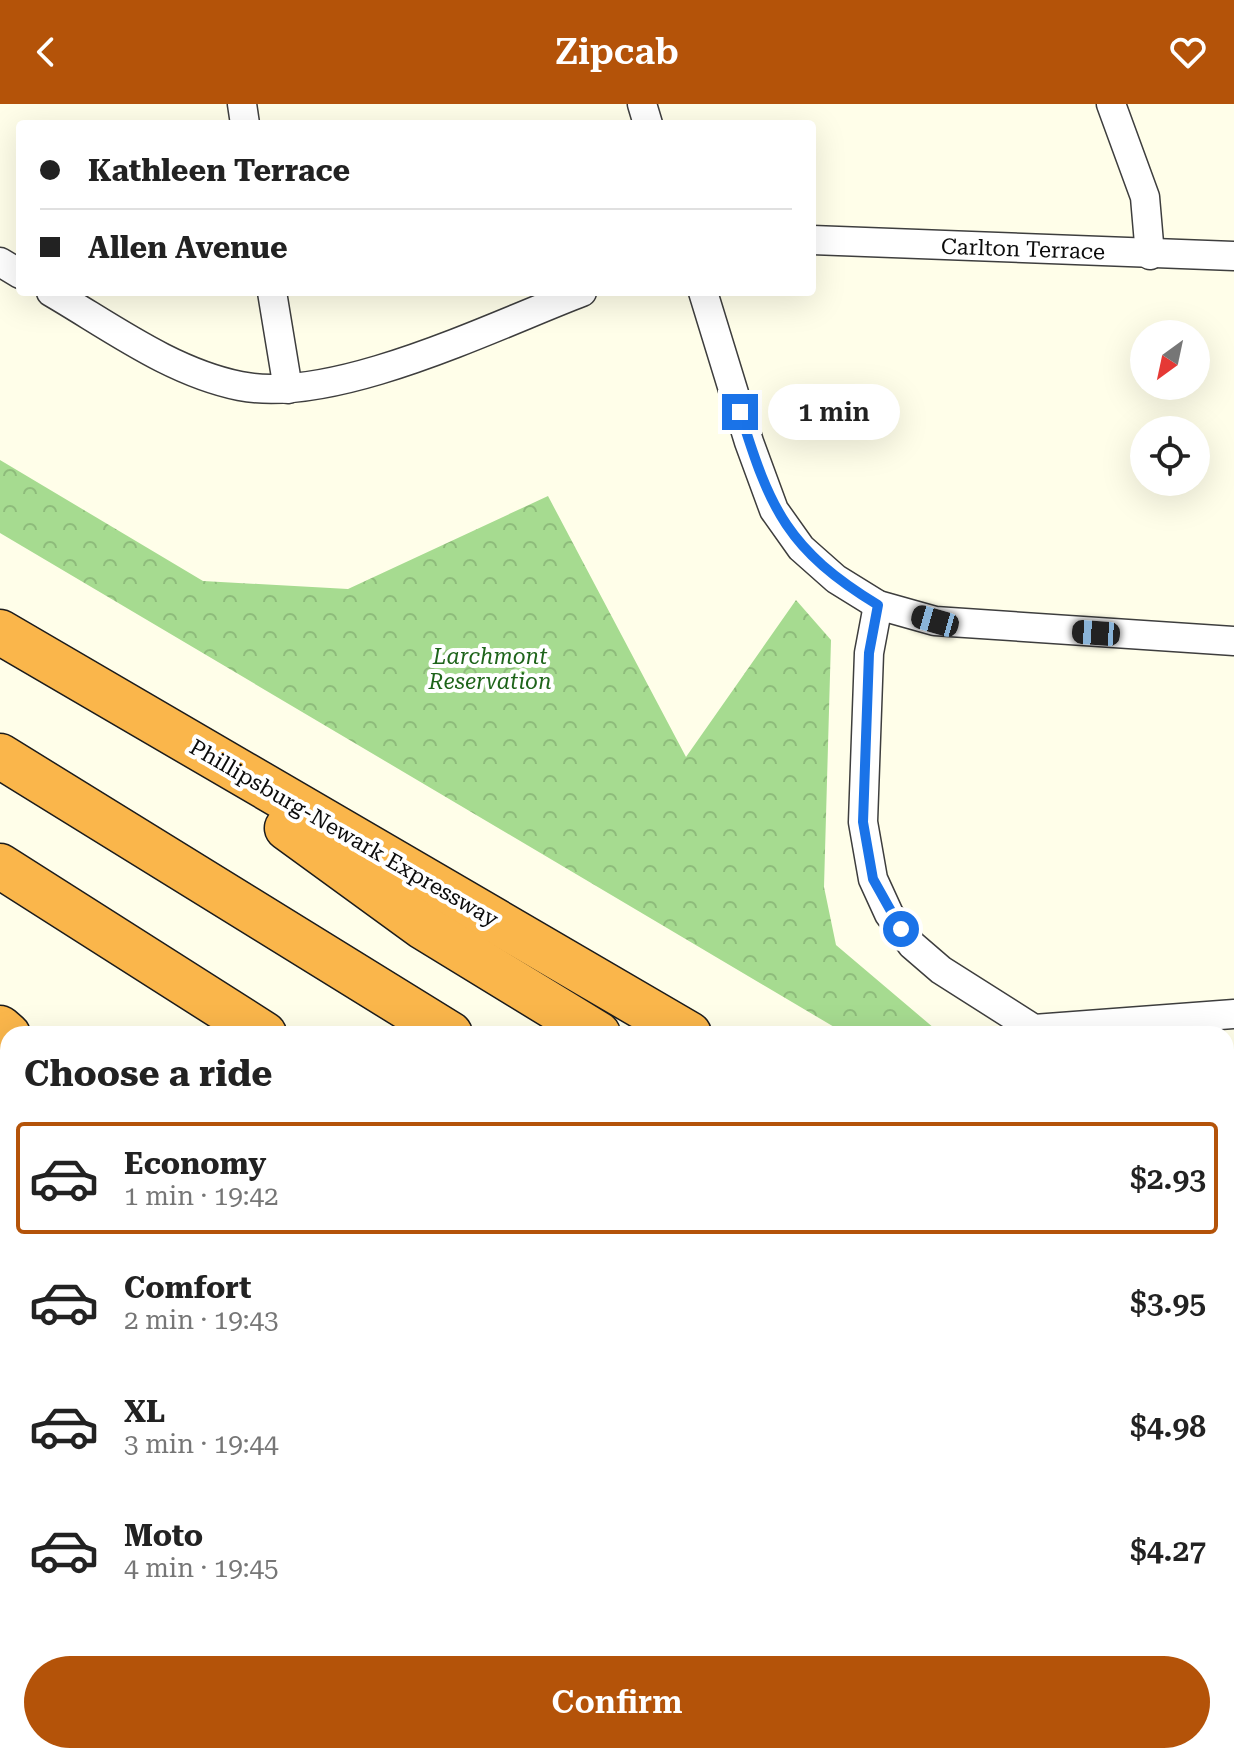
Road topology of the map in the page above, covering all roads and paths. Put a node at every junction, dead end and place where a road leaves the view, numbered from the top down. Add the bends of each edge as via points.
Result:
1 (1111, 104) edge
2 (816, 240) edge
3 (1150, 255) junction
4 (1234, 256) edge
5 (58, 296) edge
6 (273, 296) edge
7 (571, 296) edge
8 (704, 296) edge
9 (288, 389) junction
10 (878, 605) junction
11 (0, 632) edge
12 (1234, 641) edge
13 (93, 686) junction
14 (0, 756) edge
15 (0, 866) edge
16 (1234, 1014) edge
17 (251, 1026) edge
18 (437, 1026) edge
19 (585, 1026) edge
20 (675, 1026) edge
21 (1030, 1026) edge
22 (1096, 1026) edge

1 - 3 street via 1145,197
2 - 3 street, Carlton Terrace
3 - 4 street, Carlton Terrace
5 - 9 street via 192,372 241,386
6 - 9 street
7 - 9 street via 378,369
8 - 10 street via 774,510 801,548 836,579
10 - 12 street via 935,621
10 - 21 street via 869,653 863,822 873,879 889,914 912,945 941,970
11 - 13 highway, Phillipsburg-Newark Expressway
13 - 19 highway via 423,927
13 - 20 highway, Phillipsburg-Newark Expressway
14 - 18 highway
15 - 17 highway
16 - 22 street

